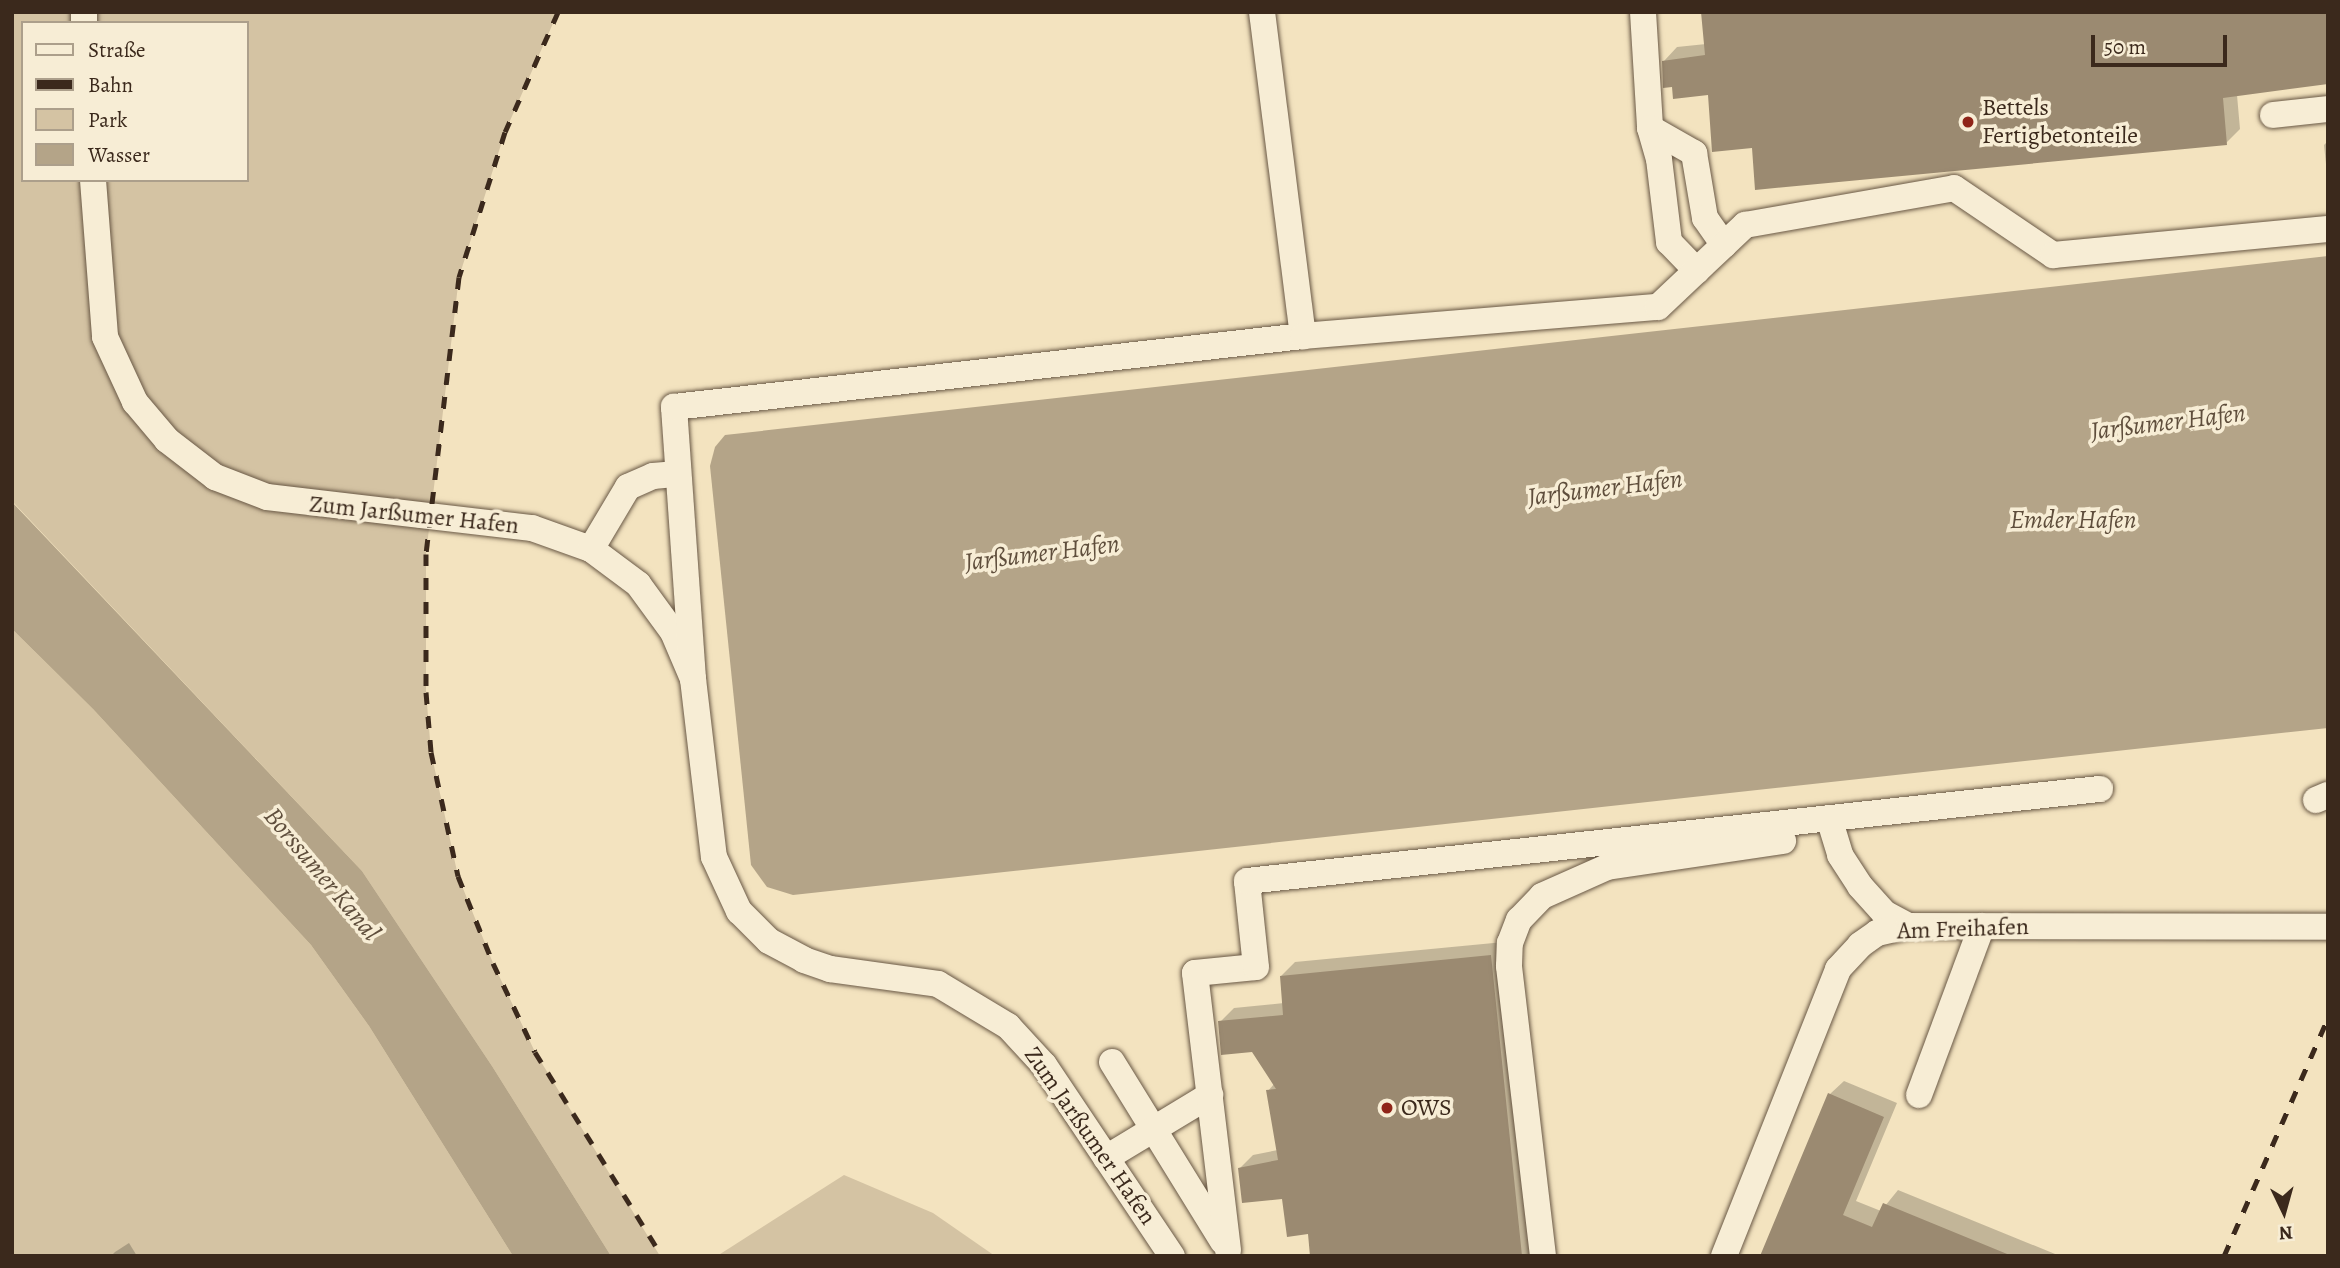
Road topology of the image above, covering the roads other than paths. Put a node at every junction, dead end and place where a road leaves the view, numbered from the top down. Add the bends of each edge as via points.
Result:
1 (1262, 12) edge
2 (1643, 12) edge
3 (2328, 109) edge
4 (2273, 115) dead end
5 (1650, 128) junction
6 (93, 182) edge
7 (2328, 229) edge
8 (1724, 245) junction
9 (1697, 271) junction
10 (1303, 337) junction
11 (677, 474) junction
12 (591, 549) junction
13 (693, 679) junction
14 (2100, 789) dead end
15 (1831, 827) junction
16 (1908, 926) junction
17 (1982, 926) junction
18 (2328, 928) edge
19 (1112, 1062) dead end
20 (1210, 1095) junction
21 (1919, 1095) dead end
22 (1153, 1129) junction
23 (1106, 1158) junction
24 (1230, 1253) edge
25 (1172, 1256) edge
26 (1543, 1256) edge
27 (1724, 1256) edge

1 - 10 street
2 - 5 street
3 - 4 street
5 - 8 street via 1694,153 1705,218
5 - 9 street via 1659,159 1669,242
6 - 12 street, Zum Jarßumer Hafen via 100,311 112,358 148,421 193,463 267,497 501,522 562,536
7 - 8 street via 2053,255 1954,188 1745,225
8 - 9 street
9 - 10 street via 1658,307
10 - 11 street via 674,407
11 - 12 street via 653,476 628,487
11 - 13 street
12 - 13 street, Zum Jarßumer Hafen via 646,593 673,632
13 - 23 street, Zum Jarßumer Hafen via 714,857 727,892 746,920 769,941 804,960 830,969 919,978 957,993 995,1016 1027,1043
14 - 15 street
15 - 16 street via 1840,855 1860,886 1884,913
15 - 20 street via 1247,881 1256,967 1195,974
15 - 26 street via 1607,867 1542,896 1519,920 1510,943 1509,967
16 - 17 street, Am Freihafen
16 - 27 street, Am Freihafen via 1877,933 1838,969
17 - 18 street, Am Freihafen
17 - 21 street
19 - 22 street
20 - 22 street
20 - 24 street
22 - 23 street
22 - 24 street
23 - 25 street, Zum Jarßumer Hafen

